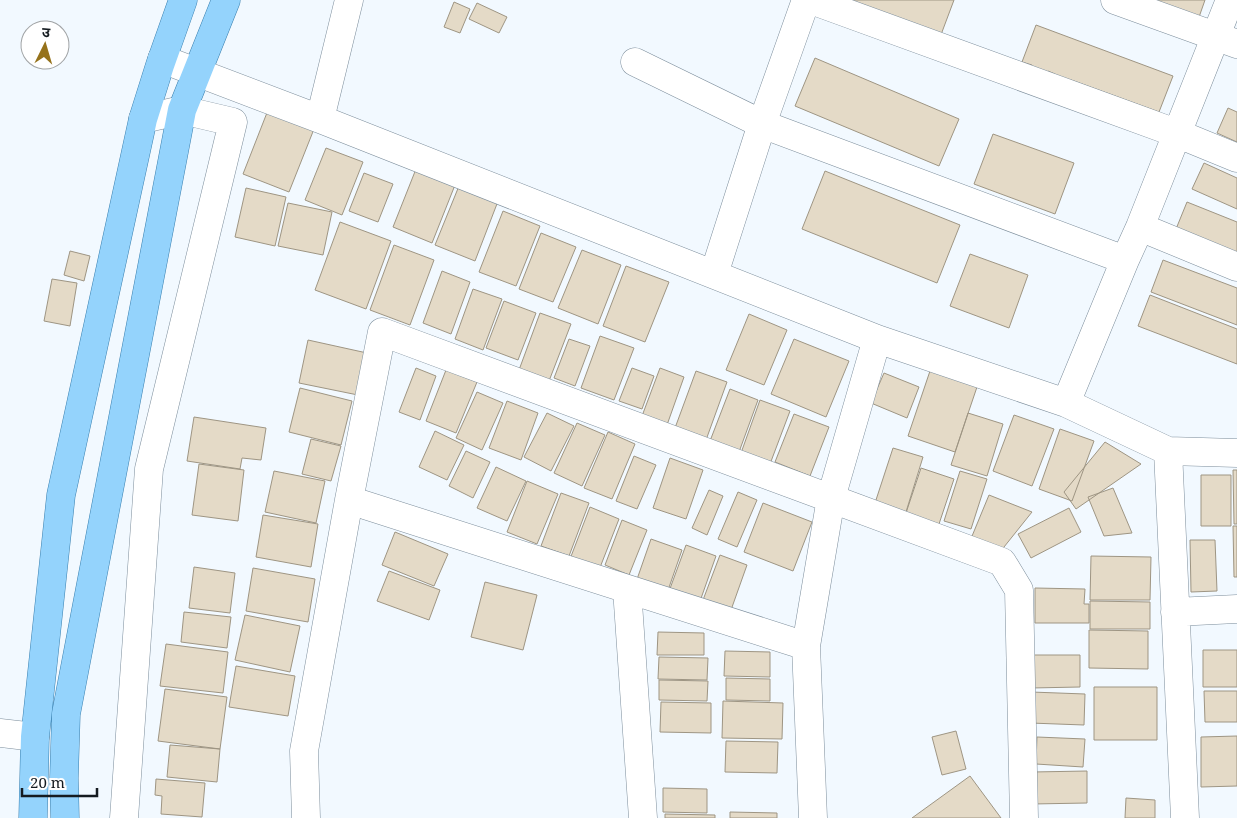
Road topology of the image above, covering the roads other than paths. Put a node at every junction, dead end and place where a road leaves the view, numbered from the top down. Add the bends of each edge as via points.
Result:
1 (183, 0) edge
2 (226, 0) edge
3 (349, 0) edge
4 (806, 0) edge
5 (811, 0) edge
6 (1115, 0) edge
7 (1230, 0) edge
8 (1226, 40) edge
9 (162, 59) junction
10 (635, 62) dead end
11 (197, 72) junction
12 (182, 110) junction
13 (320, 118) junction
14 (143, 119) junction
15 (762, 124) junction
16 (1176, 133) junction
17 (1237, 158) edge
18 (1140, 227) junction
19 (1125, 260) junction
20 (1237, 267) edge
21 (714, 274) junction
22 (877, 339) junction
23 (1066, 404) junction
24 (1168, 451) junction
25 (1237, 453) edge
26 (831, 498) junction
27 (349, 500) junction
28 (626, 589) junction
29 (1237, 609) edge
30 (1175, 612) junction
31 (806, 646) junction
32 (0, 732) edge
33 (35, 737) junction
34 (33, 818) edge
35 (65, 818) edge
36 (124, 818) edge
37 (306, 818) edge
38 (643, 818) edge
39 (813, 818) edge
40 (1024, 818) edge
41 (1185, 818) edge

1 - 9 main road
2 - 11 main road
3 - 13 street
4 - 15 street
5 - 16 street
6 - 8 street
7 - 8 street
8 - 16 street
9 - 11 street
9 - 14 main road
10 - 15 street
11 - 12 main road
11 - 13 street
12 - 14 street
12 - 35 main road via 66,714
12 - 36 street via 233,122 149,469
13 - 21 street
14 - 33 main road via 61,495
15 - 19 street
15 - 21 street
16 - 17 street
16 - 18 street
18 - 19 street
18 - 20 street
19 - 23 street
21 - 22 street
22 - 23 street
22 - 26 street
23 - 24 street
24 - 25 street
24 - 30 street
26 - 27 street via 382,332
26 - 31 street
26 - 40 street via 1002,562 1019,590
27 - 28 street
27 - 37 street via 304,751
28 - 31 street
28 - 38 street
29 - 30 street
30 - 41 street
31 - 39 street
32 - 33 street
33 - 34 main road

